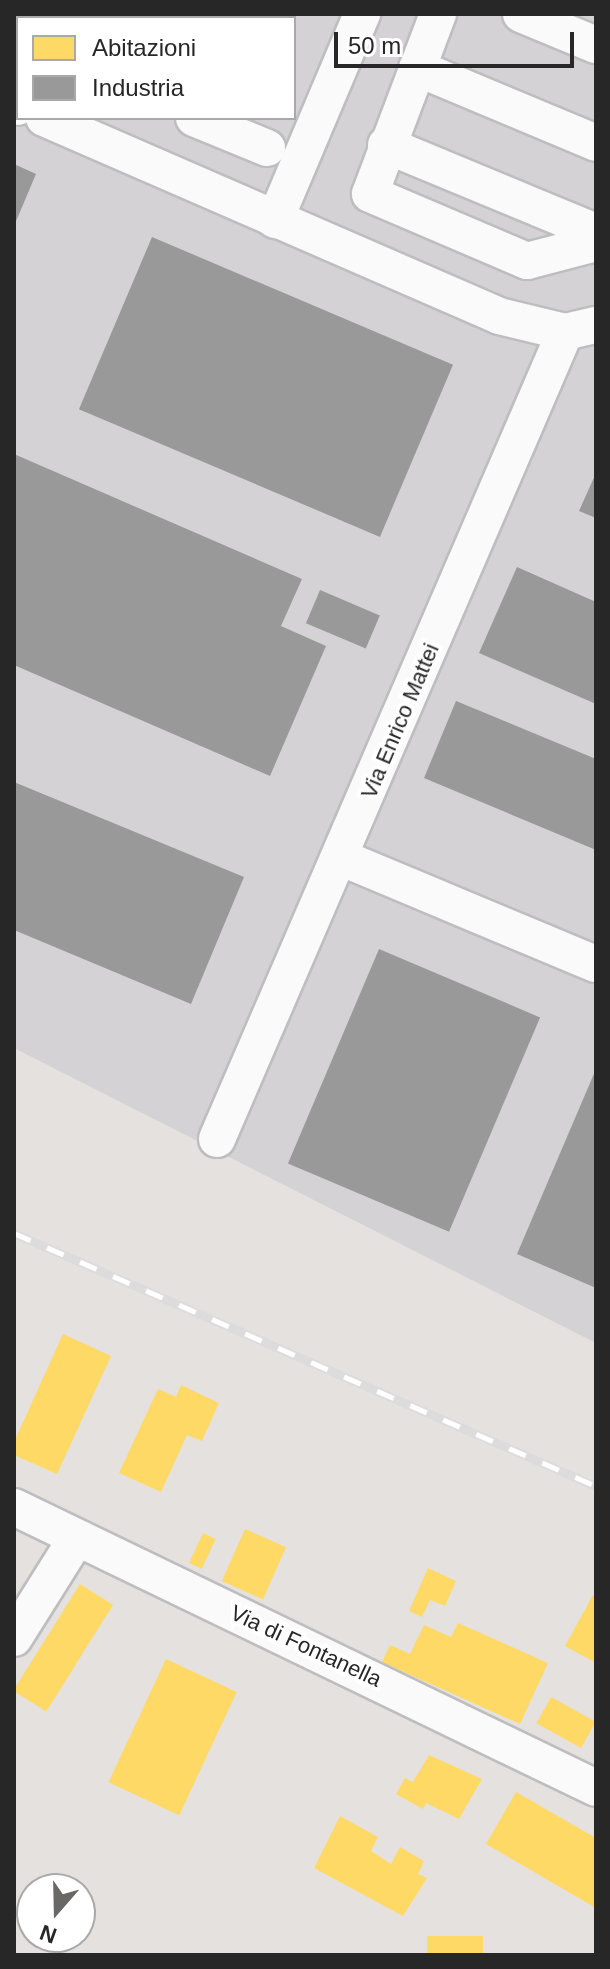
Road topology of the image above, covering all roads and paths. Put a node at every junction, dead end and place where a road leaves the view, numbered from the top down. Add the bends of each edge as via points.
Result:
1 (362, 14) edge
2 (438, 14) edge
3 (521, 14) edge
4 (596, 45) edge
5 (417, 68) junction
6 (199, 120) edge
7 (60, 121) edge
8 (596, 143) edge
9 (386, 145) junction
10 (267, 148) dead end
11 (275, 220) junction
12 (596, 232) edge
13 (596, 243) edge
14 (581, 329) edge
15 (342, 858) junction
16 (596, 964) edge
17 (217, 1139) dead end
18 (14, 1507) edge
19 (76, 1539) junction
20 (14, 1638) edge
21 (596, 1788) edge

1 - 11 street
2 - 5 street
3 - 4 street
5 - 8 street
5 - 9 street
6 - 10 street
7 - 11 street, Via Enrico Mattei
9 - 12 street
9 - 13 street via 370,185 377,200 527,261
11 - 14 street, Via Enrico Mattei via 499,316
14 - 15 street, Via Enrico Mattei
15 - 16 street
15 - 17 street, Via Enrico Mattei
18 - 19 street, Via di Fontanella
19 - 20 street
19 - 21 street, Via di Fontanella via 466,1721

